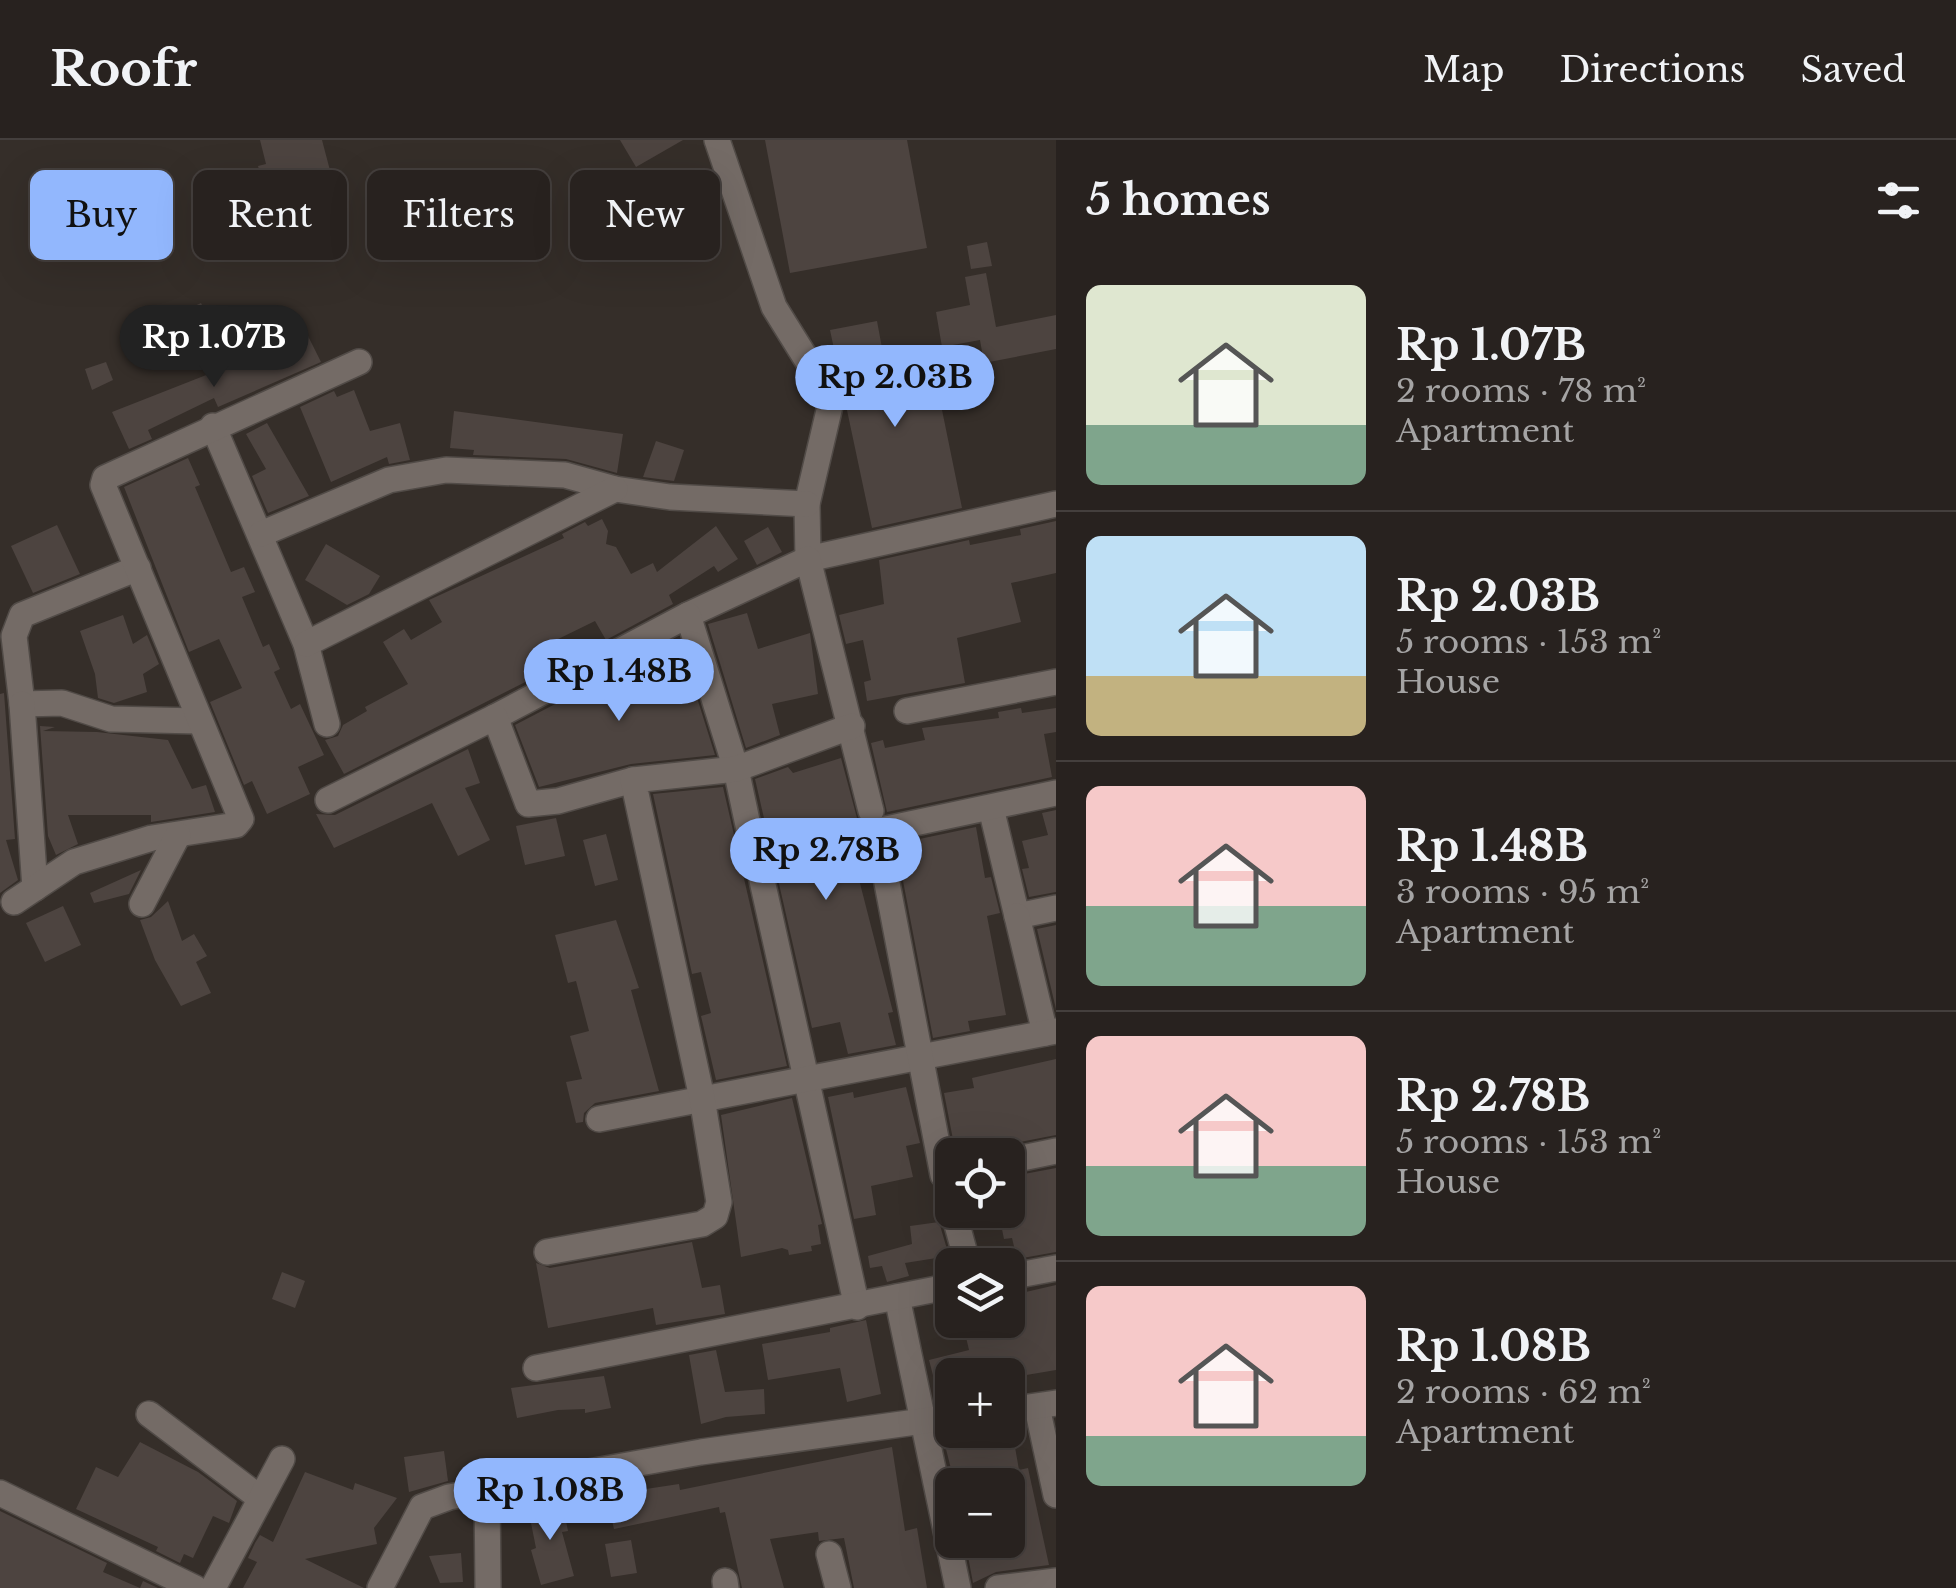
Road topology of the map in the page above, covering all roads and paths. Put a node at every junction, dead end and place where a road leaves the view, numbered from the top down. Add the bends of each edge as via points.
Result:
1 (717, 140) edge
2 (359, 362) dead end
3 (213, 426) junction
4 (614, 489) junction
5 (807, 504) junction
6 (1056, 504) edge
7 (261, 534) junction
8 (808, 559) junction
9 (138, 568) junction
10 (688, 615) junction
11 (306, 644) junction
12 (1056, 682) edge
13 (22, 704) junction
14 (907, 711) dead end
15 (495, 717) junction
16 (198, 722) junction
17 (327, 724) dead end
18 (852, 726) junction
19 (736, 769) junction
20 (633, 780) junction
21 (1056, 793) edge
22 (328, 800) dead end
23 (991, 808) junction
24 (871, 811) dead end
25 (178, 835) junction
26 (142, 904) dead end
27 (1056, 908) edge
28 (1017, 916) junction
29 (1050, 1032) edge
30 (918, 1060) junction
31 (810, 1081) junction
32 (702, 1098) junction
33 (599, 1120) dead end
34 (939, 1138) edge
35 (1056, 1151) edge
36 (1025, 1157) edge
37 (547, 1252) dead end
38 (1056, 1268) edge
39 (1025, 1274) edge
40 (935, 1289) edge
41 (897, 1297) junction
42 (857, 1307) junction
43 (536, 1368) dead end
44 (1046, 1405) edge
45 (149, 1414) dead end
46 (935, 1419) edge
47 (923, 1420) junction
48 (282, 1459) dead end
49 (0, 1493) edge
50 (487, 1493) junction
51 (1056, 1495) edge
52 (260, 1498) junction
53 (829, 1554) dead end
54 (1056, 1581) edge
55 (196, 1588) edge
56 (212, 1588) edge
57 (380, 1588) edge
58 (488, 1588) edge
59 (838, 1588) edge
60 (958, 1588) edge
61 (998, 1588) edge

1 - 5 street via 774,307 830,406
2 - 3 street
3 - 7 street
3 - 9 street via 105,478
4 - 5 street
4 - 7 street via 565,474 446,470 389,480
4 - 11 street
5 - 8 street
6 - 8 street
7 - 11 street
8 - 10 street
8 - 18 street
9 - 13 street via 22,615 14,636
9 - 16 street
10 - 15 street
10 - 19 street
11 - 17 street
12 - 14 street
13 - 16 street via 62,703 111,719
13 - 25 street via 24,895 74,862
15 - 20 street via 528,804
15 - 22 street
16 - 25 street via 241,819 236,826
18 - 19 street
18 - 24 street
19 - 20 street
19 - 31 street
20 - 32 street
21 - 23 street
23 - 28 street
23 - 30 street via 877,831
25 - 26 street
27 - 28 street
28 - 29 street
29 - 30 street
30 - 31 street
30 - 34 street
31 - 32 street
31 - 42 street
32 - 33 street
32 - 37 street via 719,1202 715,1216 702,1224
35 - 36 street
38 - 39 street
40 - 41 street
41 - 42 street
41 - 47 street
42 - 43 street
44 - 51 street
45 - 52 street
46 - 47 street
47 - 50 street via 701,1452
47 - 60 street
48 - 52 street
49 - 55 street
50 - 57 street via 422,1507
50 - 58 street
52 - 56 street
53 - 59 street
54 - 61 street

